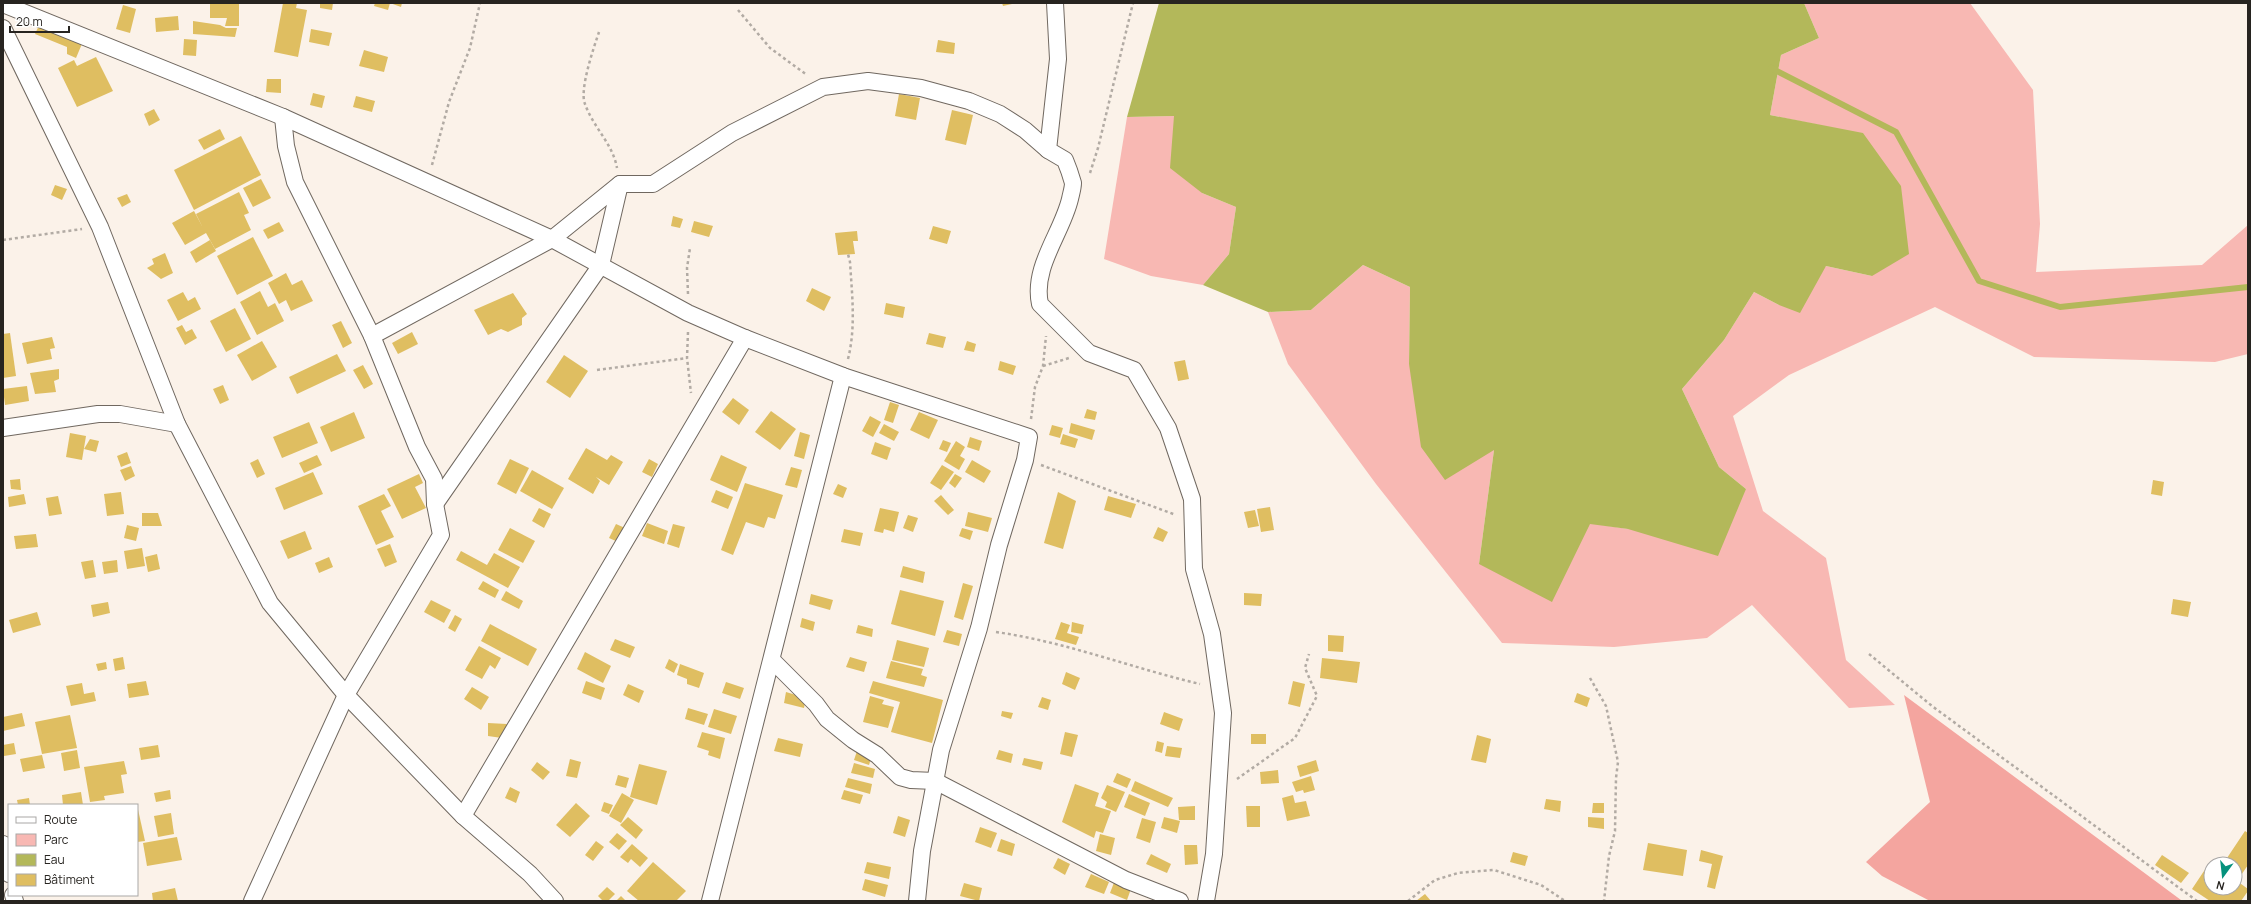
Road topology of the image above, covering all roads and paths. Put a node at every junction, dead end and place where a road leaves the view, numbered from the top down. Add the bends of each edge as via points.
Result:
1 (480, 3) edge
2 (1055, 3) edge
3 (1133, 3) edge
4 (13, 5) edge
5 (738, 10) dead end
6 (3, 28) edge
7 (600, 32) dead end
8 (823, 87) junction
9 (283, 117) junction
10 (1048, 150) junction
11 (1088, 177) dead end
12 (427, 183) junction
13 (620, 184) junction
14 (100, 227) junction
15 (552, 239) junction
16 (3, 240) edge
17 (690, 248) dead end
18 (848, 254) dead end
19 (601, 265) junction
20 (1049, 312) junction
21 (688, 313) junction
22 (372, 336) junction
23 (745, 338) junction
24 (1089, 353) junction
25 (1043, 366) junction
26 (597, 370) dead end
27 (843, 376) junction
28 (177, 424) junction
29 (3, 428) edge
30 (1029, 437) junction
31 (1025, 460) junction
32 (434, 504) junction
33 (1193, 521) junction
34 (978, 629) junction
35 (1309, 654) dead end
36 (1869, 654) dead end
37 (772, 660) junction
38 (1590, 678) dead end
39 (1219, 688) junction
40 (346, 695) junction
41 (935, 781) junction
42 (1218, 792) junction
43 (463, 816) junction
44 (3, 844) edge
45 (8, 869) edge
46 (252, 901) edge
47 (556, 901) edge
48 (710, 901) edge
49 (917, 901) edge
50 (1180, 901) edge
51 (1206, 901) edge
52 (1408, 901) edge
53 (1565, 901) edge
54 (1604, 901) edge
55 (2197, 901) edge

1 - 12 path via 470,48 449,102
2 - 10 street via 1058,59
3 - 11 path via 1098,148
4 - 9 street
5 - 8 path via 770,48
6 - 14 street
7 - 13 path via 588,68 584,103 615,156
8 - 10 street via 868,81 921,88 969,101 1000,114 1025,130
8 - 13 street via 732,133 653,184
9 - 12 street
9 - 22 street via 286,146 295,182
10 - 20 street via 1065,160 1073,185 1066,215 1053,241 1038,283 1040,304
12 - 15 street
13 - 15 street
13 - 19 street
14 - 16 path
14 - 28 street
15 - 19 street
15 - 22 street
17 - 21 path via 687,268
18 - 27 path via 853,340
19 - 21 street
19 - 32 street
20 - 24 street
20 - 25 path
21 - 23 street
21 - 26 path via 687,358
22 - 32 street via 417,446 434,479
23 - 27 street
23 - 43 street
24 - 25 path
24 - 33 street via 1134,370 1168,428 1192,499
25 - 30 path via 1035,387
27 - 30 street
27 - 37 street
28 - 29 street via 120,414 98,414
28 - 40 street via 270,603
30 - 31 street
31 - 33 path
31 - 34 street via 999,545
32 - 40 street via 441,535
33 - 39 street via 1194,570 1212,634
34 - 39 path via 1033,638 1159,674
34 - 41 street via 941,750
35 - 42 path via 1305,668 1317,696 1295,738
36 - 55 path via 1932,706
37 - 41 street via 827,719 853,740 877,754 900,777
37 - 48 street
38 - 54 path via 1606,706 1618,762 1615,831 1609,856
39 - 42 street via 1223,713
40 - 43 street
40 - 46 street
41 - 49 street via 922,851
41 - 50 street via 1126,880
42 - 51 street via 1214,854
43 - 47 street via 530,874
44 - 45 street
52 - 53 path via 1435,880 1458,872 1494,870 1541,884

